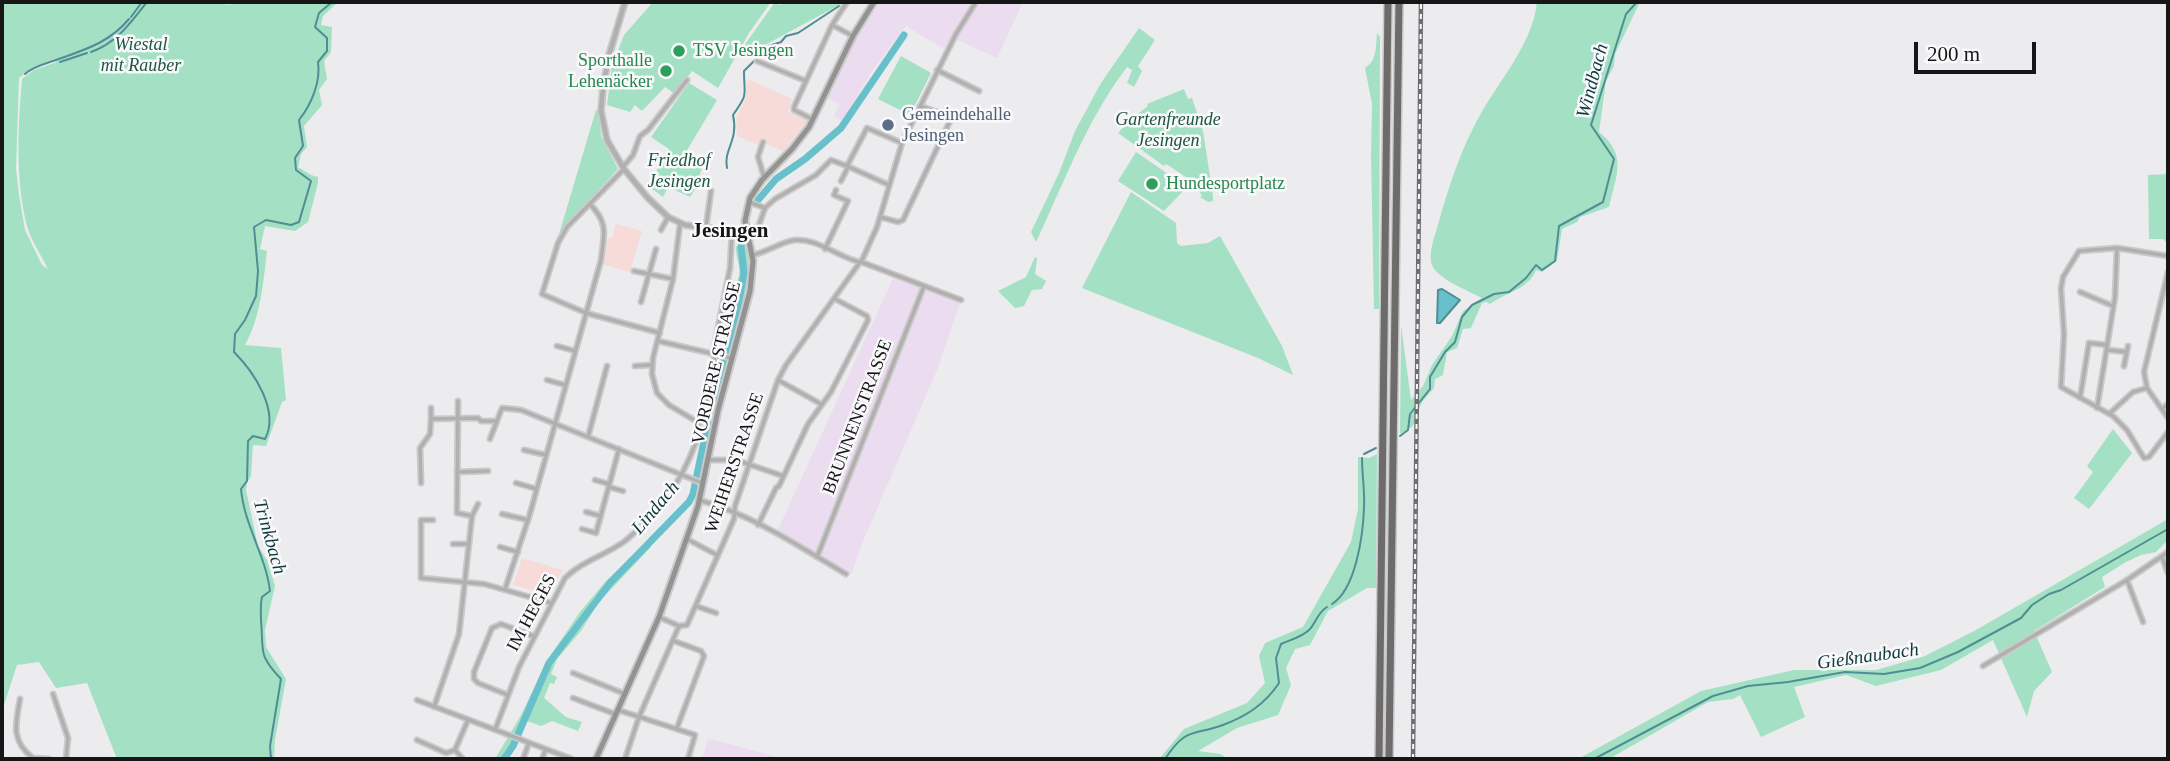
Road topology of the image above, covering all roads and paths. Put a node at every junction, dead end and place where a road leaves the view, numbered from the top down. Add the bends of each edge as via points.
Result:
1 (625, 2) edge
2 (847, 2) edge
3 (874, 2) edge
4 (975, 2) edge
5 (1388, 2) edge
6 (1399, 2) edge
7 (832, 25) junction
8 (853, 36) junction
9 (757, 61) dead end
10 (937, 70) junction
11 (687, 80) dead end
12 (806, 81) junction
13 (979, 91) dead end
14 (920, 106) junction
15 (814, 119) junction
16 (763, 142) dead end
17 (902, 144) junction
18 (848, 166) junction
19 (623, 168) junction
20 (764, 177) junction
21 (841, 181) dead end
22 (889, 185) junction
23 (836, 190) dead end
24 (711, 191) dead end
25 (749, 202) junction
26 (590, 204) junction
27 (765, 208) junction
28 (668, 217) junction
29 (880, 217) junction
30 (680, 224) junction
31 (759, 225) dead end
32 (706, 228) junction
33 (661, 230) dead end
34 (732, 231) junction
35 (748, 231) junction
36 (2117, 248) junction
37 (656, 249) dead end
38 (825, 249) junction
39 (752, 255) junction
40 (2168, 256) edge
41 (860, 262) junction
42 (634, 271) dead end
43 (2168, 272) edge
44 (649, 274) junction
45 (673, 279) junction
46 (924, 286) junction
47 (2080, 292) dead end
48 (835, 299) junction
49 (961, 300) dead end
50 (641, 302) dead end
51 (2113, 306) junction
52 (586, 313) junction
53 (660, 333) junction
54 (658, 341) junction
55 (557, 346) dead end
56 (2128, 346) dead end
57 (2107, 347) junction
58 (575, 351) junction
59 (2127, 352) junction
60 (715, 354) junction
61 (731, 358) junction
62 (652, 365) junction
63 (607, 366) dead end
64 (635, 366) dead end
65 (2124, 366) dead end
66 (547, 380) dead end
67 (778, 380) junction
68 (565, 385) junction
69 (2147, 388) junction
70 (2080, 398) junction
71 (458, 401) dead end
72 (821, 404) junction
73 (2168, 404) edge
74 (431, 408) dead end
75 (2097, 408) junction
76 (2162, 409) junction
77 (2109, 414) junction
78 (2168, 418) edge
79 (431, 419) junction
80 (459, 419) junction
81 (497, 421) junction
82 (699, 423) junction
83 (554, 424) junction
84 (2168, 432) edge
85 (587, 437) junction
86 (490, 439) dead end
87 (619, 449) junction
88 (524, 450) dead end
89 (546, 455) junction
90 (709, 460) junction
91 (751, 464) junction
92 (488, 471) dead end
93 (457, 472) junction
94 (783, 475) junction
95 (685, 476) junction
96 (595, 480) dead end
97 (421, 483) dead end
98 (516, 483) dead end
99 (702, 483) junction
100 (609, 485) junction
101 (537, 489) junction
102 (623, 491) dead end
103 (699, 500) junction
104 (478, 504) dead end
105 (586, 512) dead end
106 (734, 513) junction
107 (502, 514) dead end
108 (472, 516) junction
109 (601, 516) junction
110 (433, 520) dead end
111 (528, 520) junction
112 (758, 524) junction
113 (582, 529) dead end
114 (687, 540) junction
115 (453, 544) dead end
116 (468, 544) junction
117 (500, 547) dead end
118 (519, 552) junction
119 (2168, 552) edge
120 (717, 555) junction
121 (817, 557) junction
122 (2162, 557) junction
123 (2168, 573) edge
124 (846, 574) dead end
125 (2127, 580) junction
126 (463, 582) junction
127 (505, 589) junction
128 (551, 603) junction
129 (696, 606) junction
130 (716, 613) dead end
131 (659, 617) junction
132 (2143, 622) dead end
133 (679, 626) junction
134 (534, 636) junction
135 (674, 641) junction
136 (1983, 666) dead end
137 (573, 673) dead end
138 (53, 694) dead end
139 (625, 694) junction
140 (508, 695) junction
141 (573, 698) dead end
142 (20, 699) dead end
143 (417, 700) dead end
144 (434, 707) junction
145 (616, 712) junction
146 (639, 717) junction
147 (468, 720) junction
148 (677, 728) junction
149 (495, 730) junction
150 (417, 740) dead end
151 (529, 743) junction
152 (546, 749) junction
153 (455, 750) junction
154 (49, 759) edge
155 (66, 759) edge
156 (463, 759) edge
157 (523, 759) edge
158 (542, 759) edge
159 (572, 759) edge
160 (596, 759) edge
161 (626, 759) edge
162 (688, 759) edge
163 (1379, 759) edge
164 (1389, 759) edge

1 - 19 street via 609,55 601,111 607,140
2 - 7 street
3 - 8 main road
4 - 10 street, WEIHERSTRASSE
5 - 163 highway
6 - 164 highway
7 - 8 street
7 - 12 street
8 - 15 main road
9 - 12 street
10 - 13 street
10 - 14 street, WEIHERSTRASSE
11 - 19 street via 639,136
12 - 15 street via 794,110
14 - 17 street, WEIHERSTRASSE
14 - 29 street via 946,115 950,121 903,220
15 - 20 main road via 798,143
16 - 20 street via 758,157
17 - 18 street via 867,128
17 - 22 street, WEIHERSTRASSE
18 - 21 street
18 - 22 street
18 - 27 street via 831,160
19 - 26 street
19 - 28 street
20 - 25 main road
22 - 29 street, WEIHERSTRASSE
23 - 38 street via 834,195 848,201
24 - 32 street
25 - 27 street
25 - 35 main road, VORDERE STRASSE
26 - 52 street via 604,221 605,232
26 - 52 street via 558,243 542,294
27 - 31 street
28 - 30 street
28 - 33 street
29 - 41 street, WEIHERSTRASSE
30 - 32 street
30 - 45 street
32 - 34 street
34 - 35 street
34 - 60 street, IM HEGES
35 - 39 main road, VORDERE STRASSE
36 - 40 street
36 - 51 street
36 - 70 street via 2079,251 2063,277 2062,387
37 - 44 street
38 - 39 street via 797,240
38 - 41 street
39 - 61 main road, VORDERE STRASSE via 750,292
41 - 46 street
41 - 48 street, WEIHERSTRASSE
42 - 44 street
43 - 69 street via 2144,363
44 - 45 street
44 - 50 street
45 - 53 street
46 - 49 street
46 - 121 street, BRUNNENSTRASSE
47 - 51 street
48 - 67 street, WEIHERSTRASSE
48 - 72 street via 868,320
51 - 57 street
52 - 53 street
52 - 58 street
53 - 54 street
54 - 60 street
54 - 62 street
55 - 58 street
56 - 59 street
57 - 59 street
57 - 70 street via 2089,343
57 - 75 street
58 - 68 street
59 - 65 street
60 - 61 street
60 - 82 street, IM HEGES
61 - 90 main road, VORDERE STRASSE
62 - 64 street
62 - 82 street via 657,393
63 - 85 street
66 - 68 street
67 - 72 street, WEIHERSTRASSE
67 - 91 street, WEIHERSTRASSE
68 - 83 street
69 - 76 street
69 - 77 street via 2133,392
70 - 75 street
71 - 80 street
72 - 94 street
73 - 76 street
74 - 79 street
75 - 77 street
76 - 78 street
77 - 84 street via 2146,458
79 - 80 street
79 - 97 street via 430,435 420,448
80 - 81 street
80 - 93 street
81 - 83 street via 502,408 521,410
81 - 86 street
82 - 95 street, IM HEGES
83 - 85 street
83 - 89 street
85 - 87 street
87 - 95 street
87 - 100 street
88 - 89 street
89 - 101 street
90 - 91 street
90 - 99 main road, VORDERE STRASSE
91 - 94 street
91 - 106 street, WEIHERSTRASSE
92 - 93 street
93 - 108 street via 457,513
94 - 112 street
95 - 99 street
95 - 128 street, IM HEGES via 645,524 615,548 570,572
96 - 100 street
98 - 101 street
99 - 103 main road, VORDERE STRASSE
100 - 102 street
100 - 109 street
101 - 111 street
103 - 106 street
103 - 114 main road, VORDERE STRASSE
104 - 108 street
105 - 109 street
106 - 112 street
106 - 120 street, WEIHERSTRASSE
107 - 111 street
108 - 116 street
109 - 113 street via 596,533
110 - 126 street via 421,520 421,578
111 - 118 street
112 - 121 street
114 - 120 street, WEIHERSTRASSE
114 - 131 main road, VORDERE STRASSE
115 - 116 street
116 - 126 street
117 - 118 street
118 - 127 street
119 - 122 street
120 - 129 street, WEIHERSTRASSE
121 - 124 street
122 - 123 street
122 - 125 street
125 - 132 street
125 - 136 street
126 - 127 street
126 - 144 street via 459,634
127 - 128 street
128 - 134 street, IM HEGES
129 - 130 street
129 - 133 street, WEIHERSTRASSE via 687,625
131 - 133 street
131 - 139 main road, VORDERE STRASSE
133 - 135 street, WEIHERSTRASSE
134 - 140 street, IM HEGES
134 - 140 street via 501,624 492,628 474,680
135 - 146 street, WEIHERSTRASSE
135 - 148 street via 704,656
137 - 139 street
138 - 155 street via 68,738
139 - 145 main road, VORDERE STRASSE
140 - 149 street, IM HEGES
141 - 145 street
142 - 154 street via 14,724 21,743 33,758
143 - 144 street
144 - 147 street
145 - 146 street
145 - 160 main road, VORDERE STRASSE
146 - 148 street
146 - 161 street, WEIHERSTRASSE
147 - 149 street
147 - 153 street
148 - 162 street via 695,735
149 - 151 street
150 - 153 street via 446,753
151 - 152 street
151 - 157 street
152 - 158 street
152 - 159 street
153 - 156 street

